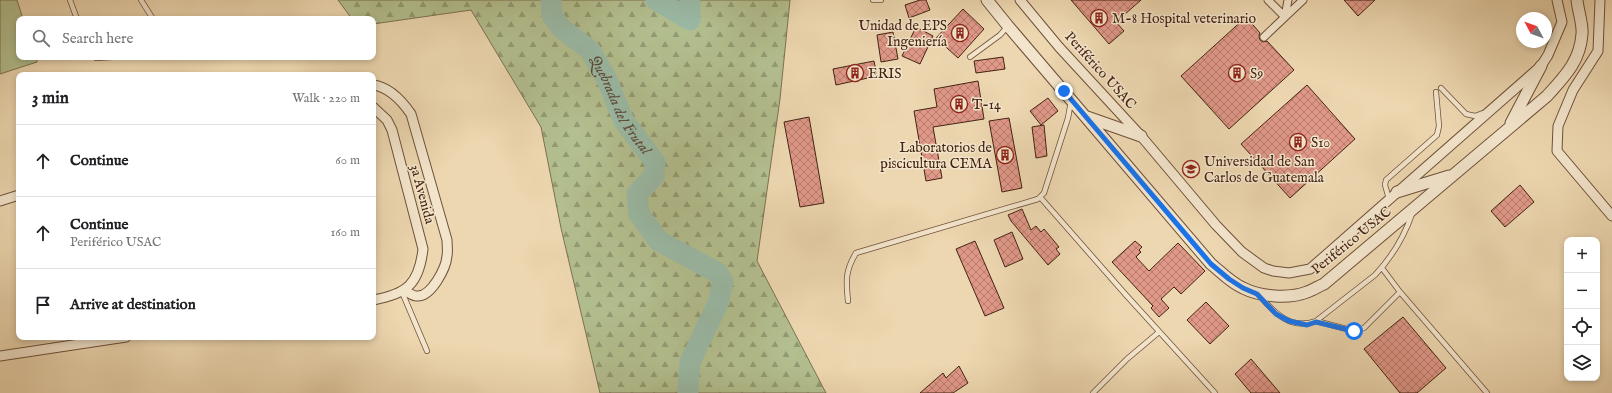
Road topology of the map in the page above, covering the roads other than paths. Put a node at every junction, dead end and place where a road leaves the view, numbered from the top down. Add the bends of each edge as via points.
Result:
1 (70, 0) edge
2 (141, 0) edge
3 (873, 0) edge
4 (881, 0) edge
5 (987, 0) edge
6 (993, 0) edge
7 (1021, 0) edge
8 (1268, 0) edge
9 (1288, 0) edge
10 (1303, 0) edge
11 (1557, 0) edge
12 (1576, 0) edge
13 (1600, 0) edge
14 (998, 14) junction
15 (76, 16) edge
16 (150, 16) edge
17 (1285, 17) junction
18 (1008, 26) junction
19 (1264, 37) dead end
20 (970, 57) dead end
21 (1540, 66) junction
22 (376, 85) edge
23 (1441, 88) dead end
24 (1436, 92) dead end
25 (1071, 100) junction
26 (376, 110) edge
27 (1488, 112) junction
28 (1086, 117) junction
29 (1508, 129) junction
30 (1140, 136) junction
31 (1453, 175) junction
32 (1393, 195) junction
33 (16, 196) edge
34 (1040, 196) junction
35 (0, 200) edge
36 (1414, 207) junction
37 (1612, 216) edge
38 (1382, 268) junction
39 (403, 291) junction
40 (1400, 292) junction
41 (1257, 294) junction
42 (376, 299) edge
43 (848, 301) dead end
44 (1316, 322) junction
45 (1158, 332) junction
46 (106, 340) edge
47 (427, 351) dead end
48 (0, 356) edge
49 (1093, 393) edge
50 (1214, 393) edge
51 (1487, 393) edge

1 - 15 lane
2 - 16 lane
3 - 4 lane
5 - 14 street, Periférico USAC
6 - 14 street
7 - 30 street, Periférico USAC via 1059,47
8 - 17 street
9 - 17 street
10 - 17 street
11 - 21 street, Periférico USAC via 1562,22 1548,55
12 - 29 street, Periférico USAC via 1582,33 1580,51 1572,68 1547,96
13 - 37 street via 1598,51 1573,90 1558,126 1557,151
14 - 18 street, Periférico USAC
17 - 19 street
18 - 20 lane
18 - 25 street, Periférico USAC
21 - 27 street, Periférico USAC
21 - 29 street
22 - 39 street via 393,94 411,114 447,240 447,257 431,290 415,296
23 - 27 lane via 1466,114 1475,116
24 - 32 lane via 1439,126 1437,135 1386,180 1385,185
25 - 28 street, Periférico USAC
25 - 34 lane via 1068,118 1044,192
26 - 39 street, 3a Avenida via 392,130 423,249 417,276
27 - 32 street, Periférico USAC
28 - 30 street
28 - 41 street, Periférico USAC via 1211,264 1229,279
29 - 31 street, Periférico USAC
30 - 32 street, Periférico USAC via 1242,252 1264,268 1273,271 1289,273 1310,269
31 - 32 street
31 - 36 street, Periférico USAC
33 - 35 street
34 - 43 lane via 1038,199 856,254 849,264 846,278
34 - 45 lane
36 - 38 lane via 1406,233
36 - 41 street, Periférico USAC via 1324,284 1308,292 1291,296
38 - 40 lane
38 - 44 lane
39 - 42 street
39 - 47 lane
40 - 44 lane via 1364,328 1354,331
40 - 51 lane
41 - 44 lane via 1276,314 1289,321 1307,325
45 - 49 lane
45 - 50 lane
46 - 48 street

